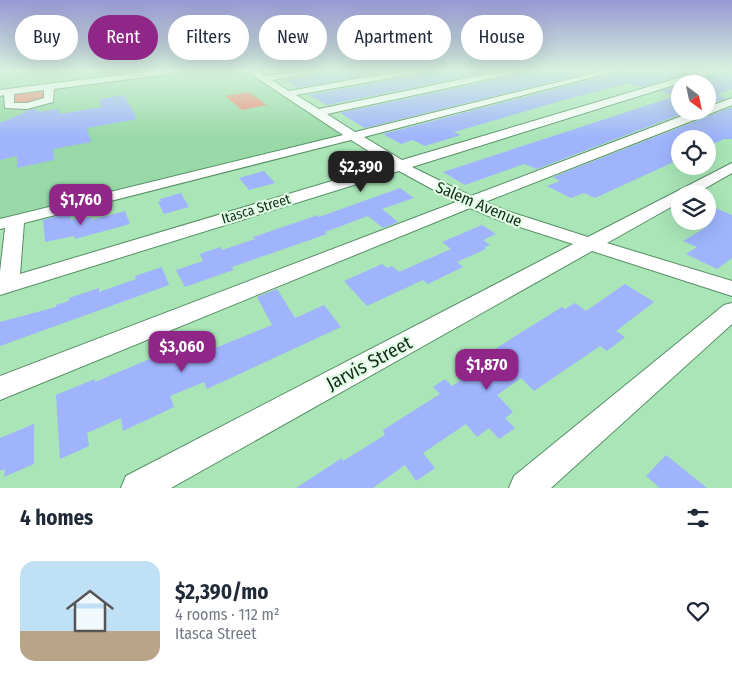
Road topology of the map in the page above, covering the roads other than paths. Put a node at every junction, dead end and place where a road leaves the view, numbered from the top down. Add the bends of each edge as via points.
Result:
1 (4, 93) edge
2 (50, 93) edge
3 (295, 93) edge
4 (411, 93) edge
5 (526, 93) edge
6 (638, 93) edge
7 (288, 94) joint
8 (732, 101) edge
9 (716, 107) edge
10 (317, 113) junction
11 (684, 120) edge
12 (354, 136) junction
13 (400, 165) junction
14 (732, 167) edge
15 (698, 185) edge
16 (671, 200) edge
17 (470, 202) junction
18 (7, 222) edge
19 (589, 245) junction
20 (4, 287) edge
21 (732, 289) edge
22 (732, 311) edge
23 (0, 388) edge
24 (138, 488) edge
25 (526, 488) edge

1 - 2 street via 8,104 14,107 45,102 51,98
3 - 7 street
4 - 10 street
5 - 12 street
6 - 13 street, Itasca Street
7 - 10 street, Salem Avenue
8 - 9 street
10 - 12 street, Salem Avenue
11 - 17 street
12 - 13 street, Salem Avenue
12 - 18 street
13 - 17 street, Salem Avenue
13 - 20 street, Itasca Street
14 - 15 street, Jarvis Street
16 - 19 street, Jarvis Street
17 - 19 street, Salem Avenue
17 - 23 street
18 - 20 street
19 - 21 street, Salem Avenue
19 - 24 street, Jarvis Street
22 - 25 street

